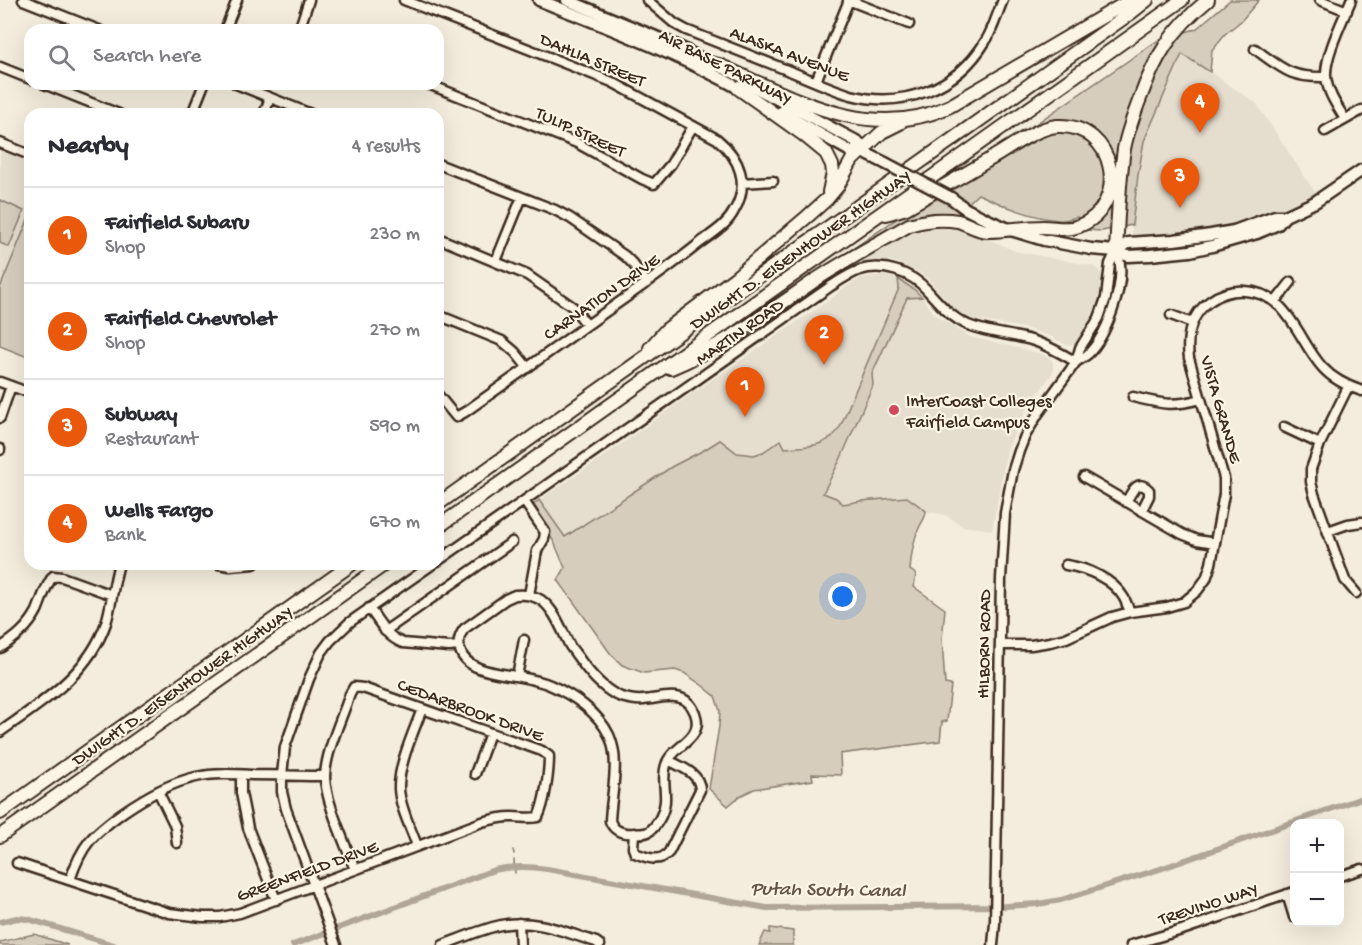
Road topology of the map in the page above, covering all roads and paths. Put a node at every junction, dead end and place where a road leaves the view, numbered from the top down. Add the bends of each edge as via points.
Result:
1 (23, 0) edge
2 (237, 0) edge
3 (309, 0) edge
4 (539, 0) edge
5 (567, 0) edge
6 (647, 0) edge
7 (848, 0) edge
8 (1003, 0) edge
9 (1136, 0) edge
10 (1148, 0) edge
11 (1182, 0) edge
12 (1208, 0) edge
13 (1320, 0) edge
14 (1351, 0) edge
15 (411, 1) edge
16 (1347, 11) junction
17 (84, 24) edge
18 (227, 24) edge
19 (301, 24) edge
20 (909, 24) dead end
21 (1255, 49) dead end
22 (710, 63) junction
23 (0, 67) edge
24 (24, 77) edge
25 (1326, 77) junction
26 (816, 81) junction
27 (738, 88) junction
28 (59, 90) edge
29 (202, 90) edge
30 (251, 90) edge
31 (443, 90) edge
32 (270, 98) junction
33 (104, 108) edge
34 (194, 108) edge
35 (266, 108) edge
36 (296, 108) edge
37 (1362, 110) edge
38 (1345, 119) junction
39 (904, 120) junction
40 (693, 126) junction
41 (1325, 131) dead end
42 (0, 143) edge
43 (861, 151) junction
44 (24, 153) edge
45 (444, 166) edge
46 (1362, 170) edge
47 (773, 181) dead end
48 (742, 183) junction
49 (522, 197) junction
50 (827, 199) junction
51 (875, 217) junction
52 (1011, 230) junction
53 (444, 240) edge
54 (1116, 251) junction
55 (496, 261) junction
56 (1291, 282) dead end
57 (647, 283) junction
58 (1276, 302) junction
59 (1171, 315) dead end
60 (444, 317) edge
61 (1192, 323) junction
62 (587, 325) junction
63 (1076, 362) junction
64 (635, 364) junction
65 (528, 368) junction
66 (648, 378) junction
67 (0, 382) edge
68 (11, 386) junction
69 (1348, 387) junction
70 (24, 391) edge
71 (1362, 391) edge
72 (1133, 397) dead end
73 (1201, 399) junction
74 (444, 402) edge
75 (0, 418) edge
76 (1284, 427) dead end
77 (1320, 444) junction
78 (1084, 477) dead end
79 (444, 500) edge
80 (524, 501) junction
81 (1126, 502) junction
82 (1142, 510) junction
83 (444, 522) edge
84 (1362, 522) edge
85 (1328, 531) junction
86 (512, 542) dead end
87 (1215, 543) junction
88 (444, 557) edge
89 (1066, 565) dead end
90 (118, 570) edge
91 (344, 570) edge
92 (377, 570) edge
93 (424, 570) edge
94 (1356, 594) dead end
95 (112, 595) junction
96 (529, 595) junction
97 (369, 608) junction
98 (1130, 612) junction
99 (386, 631) junction
100 (524, 640) dead end
101 (1000, 645) junction
102 (459, 646) junction
103 (0, 648) edge
104 (518, 676) junction
105 (422, 709) junction
106 (0, 732) edge
107 (490, 733) junction
108 (668, 760) junction
109 (475, 774) dead end
110 (241, 775) junction
111 (282, 775) junction
112 (325, 777) junction
113 (158, 791) junction
114 (0, 813) edge
115 (538, 817) joint
116 (634, 833) junction
117 (0, 836) edge
118 (177, 843) dead end
119 (417, 846) junction
120 (17, 863) dead end
121 (1362, 869) edge
122 (355, 870) junction
123 (1344, 875) edge
124 (70, 880) junction
125 (314, 885) junction
126 (1290, 893) edge
127 (276, 900) junction
128 (519, 923) junction
129 (335, 943) edge
130 (444, 945) edge
131 (520, 945) edge
132 (600, 945) edge
133 (993, 945) edge
134 (1131, 945) edge

1 - 17 street
2 - 18 street
3 - 19 street
4 - 27 main road, AIR BASE PARKWAY via 638,40
5 - 22 main road, AIR BASE PARKWAY
6 - 26 street, ALASKA AVENUE via 686,30
7 - 20 street
7 - 26 street
8 - 26 street, ALASKA AVENUE via 977,55 948,81 931,90 898,98 869,98
9 - 39 highway via 950,106
10 - 64 highway, DWIGHT D. EISENHOWER HIGHWAY
11 - 51 highway, DWIGHT D. EISENHOWER HIGHWAY
12 - 54 highway via 1167,41 1132,119 1121,170
13 - 16 street
14 - 16 street
15 - 40 street, DAHLIA STREET via 612,82
16 - 25 street
21 - 25 street via 1284,70
22 - 39 highway via 824,110 864,119
22 - 43 main road, AIR BASE PARKWAY via 858,142
23 - 24 street
25 - 38 street
27 - 43 main road, AIR BASE PARKWAY via 850,151
27 - 50 highway via 826,153 833,173
28 - 33 street
29 - 34 street
30 - 32 street
31 - 40 street, TULIP STREET via 577,143 654,184
32 - 35 street
32 - 36 street
37 - 38 street
38 - 41 street
39 - 43 highway via 882,132
40 - 48 street, DAHLIA STREET via 726,147 738,165
42 - 44 street
43 - 50 highway
43 - 52 main road, AIR BASE PARKWAY, bridge
45 - 49 street
46 - 54 main road via 1315,202 1285,216 1211,235 1128,243
47 - 48 street
48 - 57 street, CARNATION DRIVE via 730,218
49 - 55 street
49 - 57 street via 570,218 625,256
50 - 64 highway via 666,330
51 - 52 highway via 906,208 1049,127 1072,128 1095,139 1108,159 1111,178 1107,197 1091,219 1071,228
51 - 66 highway, DWIGHT D. EISENHOWER HIGHWAY
52 - 54 main road, AIR BASE PARKWAY via 1063,245
52 - 66 highway via 986,231 940,219 909,225 691,360
53 - 55 street
54 - 63 street, HILBORN ROAD via 1120,278 1113,310 1089,353
55 - 62 street via 527,274 573,308
56 - 58 street
57 - 62 street, CARNATION DRIVE
58 - 61 street via 1263,294 1233,291 1207,303
58 - 69 street via 1323,369
59 - 61 street
60 - 65 street via 502,341
61 - 73 street, VISTA GRANDE via 1189,358
62 - 65 street, CARNATION DRIVE
63 - 80 street, MARTIN ROAD via 1042,344 962,322 942,308 919,282 898,271 864,269 843,278
63 - 101 street, HILBORN ROAD via 1031,425 1013,470 1002,546
64 - 79 highway, DWIGHT D. EISENHOWER HIGHWAY
65 - 74 street, CARNATION DRIVE via 456,417
66 - 83 highway, DWIGHT D. EISENHOWER HIGHWAY
67 - 68 street
68 - 70 street
68 - 75 street
69 - 71 street
69 - 77 street
72 - 73 street via 1174,405
73 - 87 street, VISTA GRANDE via 1224,478
76 - 77 street
77 - 85 street via 1311,482
78 - 81 street
80 - 88 street, MARTIN ROAD
80 - 96 street via 545,532 537,551
81 - 82 street
81 - 82 street via 1135,487 1145,486 1149,496
82 - 87 street via 1182,534
84 - 85 street
85 - 94 street via 1346,580
86 - 99 street
87 - 98 street, VISTA GRANDE via 1206,579 1184,602
89 - 98 street via 1084,568 1108,582 1124,598
90 - 95 street
91 - 114 highway, DWIGHT D. EISENHOWER HIGHWAY
92 - 117 highway, DWIGHT D. EISENHOWER HIGHWAY
93 - 97 street
95 - 103 street via 53,576 33,618
95 - 106 street via 100,636 82,666 55,693
96 - 102 street via 506,599 470,624 460,634
96 - 108 street via 550,608 579,659 613,693 641,700 674,696 689,704 696,728 689,741
97 - 99 street
97 - 111 street via 339,631 318,659 285,747
98 - 101 street, VISTA GRANDE via 1066,638 1031,645
99 - 102 street via 403,642
100 - 104 street
101 - 133 street, HILBORN ROAD
102 - 104 street via 461,654 474,666
104 - 116 street via 561,691 599,719 610,737 614,755 611,826
105 - 107 street, CEDARBROOK DRIVE
105 - 112 street, CEDARBROOK DRIVE via 354,687
105 - 119 street via 403,763 399,790
107 - 109 street
107 - 115 street, CEDARBROOK DRIVE via 549,756
108 - 116 street via 663,812 651,832
108 - 116 street via 695,776 700,790 665,857 656,859 635,853
110 - 111 street
110 - 113 street via 198,777
110 - 127 street via 248,828
111 - 112 street
111 - 125 street via 286,809
112 - 122 street via 330,803
113 - 118 street via 175,826
113 - 124 street via 90,840
115 - 119 street, GREENFIELD DRIVE via 491,820
119 - 122 street, GREENFIELD DRIVE
120 - 124 street, GREENFIELD DRIVE
121 - 123 street
122 - 125 street, GREENFIELD DRIVE
124 - 127 street, GREENFIELD DRIVE via 186,916 240,913
125 - 127 street, GREENFIELD DRIVE
125 - 129 street
126 - 134 street, TREVINO WAY
128 - 130 street via 499,925
128 - 131 street
128 - 132 street via 550,927

